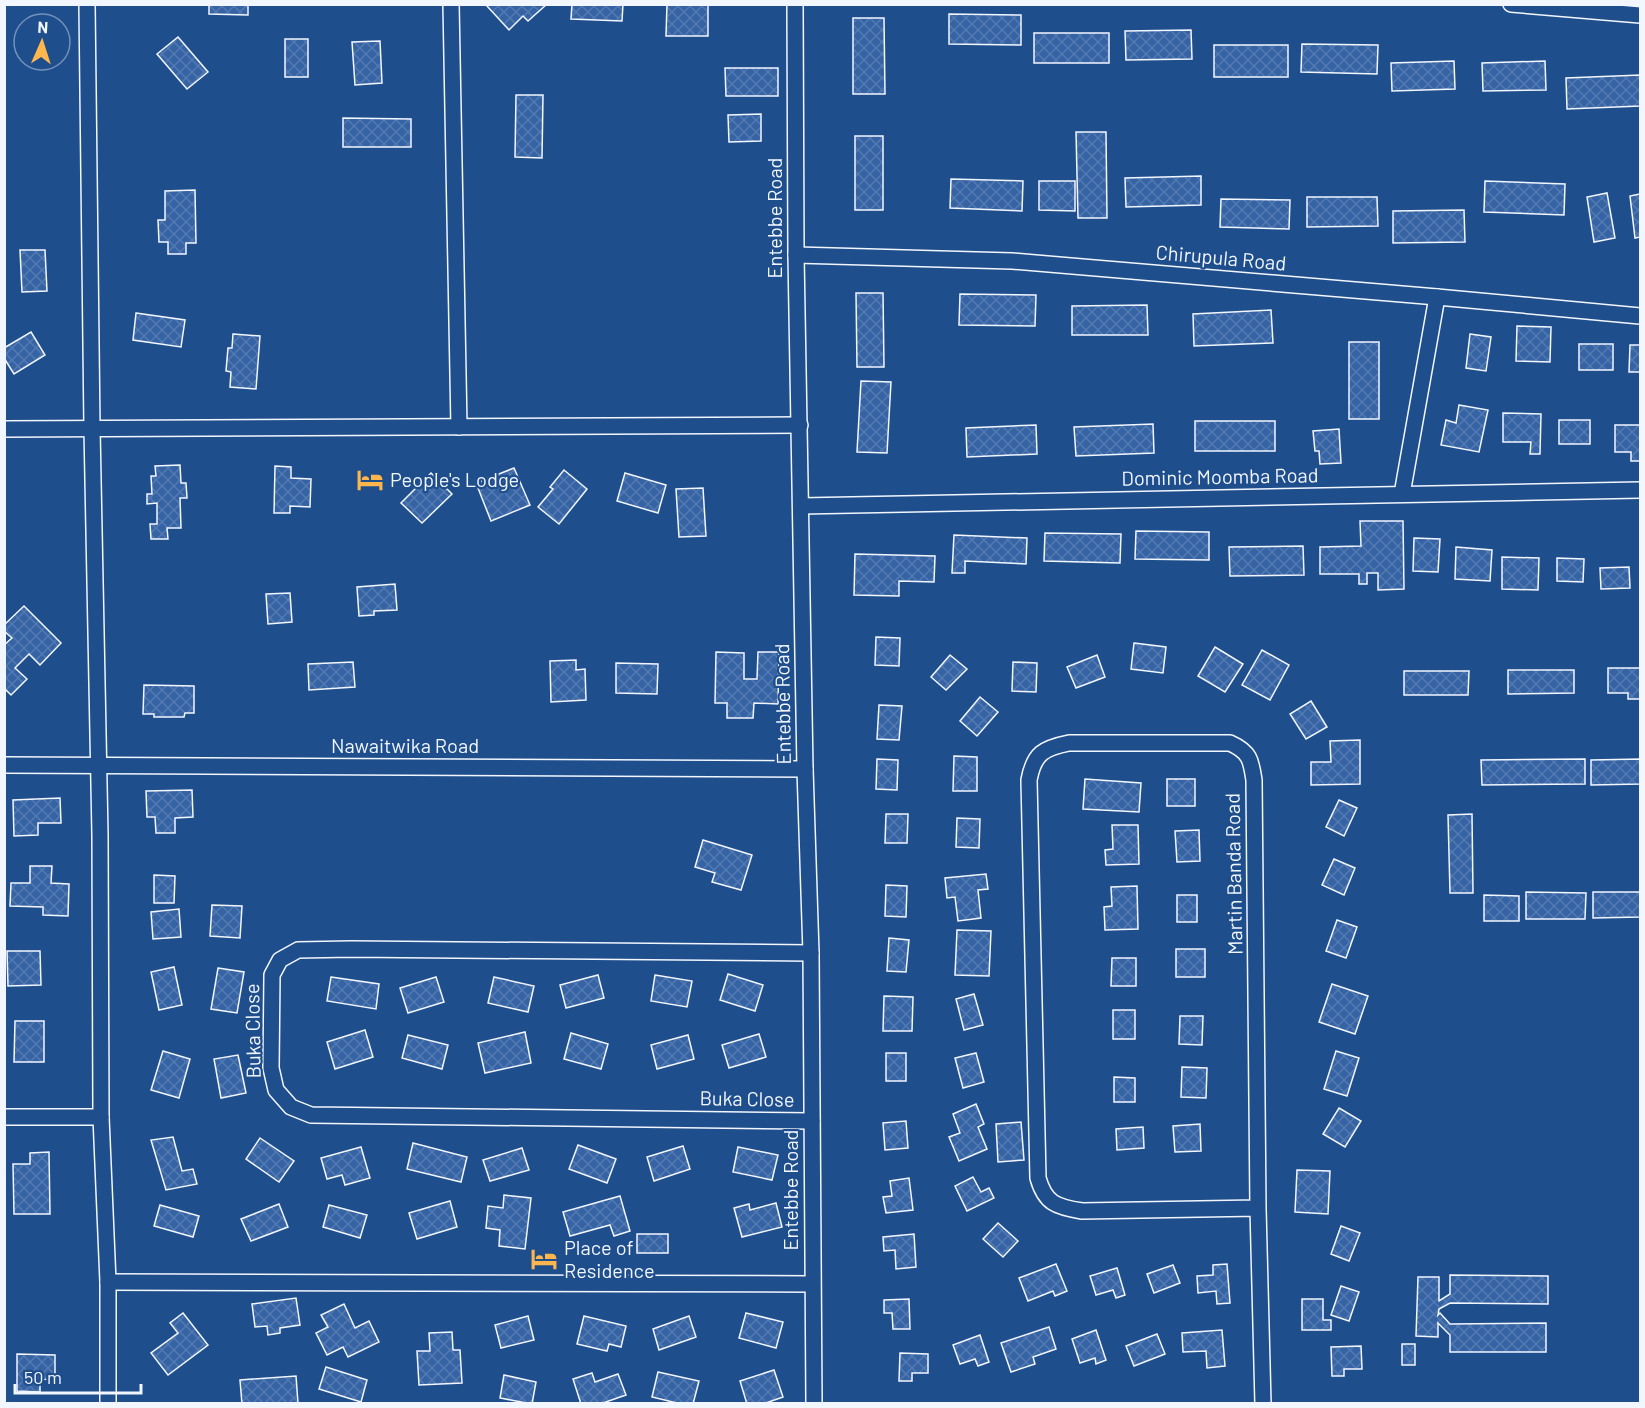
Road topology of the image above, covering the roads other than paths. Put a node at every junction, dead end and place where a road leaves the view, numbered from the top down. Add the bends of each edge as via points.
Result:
1 (87, 4) edge
2 (451, 4) edge
3 (795, 4) edge
4 (1511, 4) edge
5 (1640, 12) edge
6 (796, 255) junction
7 (1437, 297) junction
8 (1641, 316) edge
9 (800, 424) junction
10 (459, 427) junction
11 (4, 429) edge
12 (92, 429) junction
13 (1641, 490) edge
14 (1402, 494) junction
15 (801, 506) junction
16 (4, 765) edge
17 (99, 765) junction
18 (805, 769) junction
19 (811, 953) junction
20 (4, 1117) edge
21 (101, 1117) junction
22 (812, 1121) junction
23 (1258, 1208) junction
24 (108, 1282) junction
25 (812, 1284) junction
26 (108, 1404) edge
27 (814, 1404) edge
28 (1263, 1404) edge

1 - 12 street
2 - 10 street
3 - 6 street, Entebbe Road
4 - 5 street
6 - 7 street, Chirupula Road via 1012,261
6 - 9 street, Entebbe Road
7 - 8 street, Chirupula Road
7 - 14 street
9 - 10 street
9 - 15 street, Entebbe Road
10 - 12 street
11 - 12 street
12 - 17 street
13 - 14 street, Dominic Moomba Road
14 - 15 street, Dominic Moomba Road
15 - 18 street, Entebbe Road
16 - 17 street, Nawaitwika Road
17 - 18 street, Nawaitwika Road
17 - 21 street
18 - 19 street, Entebbe Road
19 - 22 street, Entebbe Road
19 - 22 street, Buka Close via 298,950 280,960 272,975 271,1068 276,1090 291,1107 310,1115
20 - 21 street
21 - 24 street
22 - 25 street, Entebbe Road
23 - 23 street, Martin Banda Road via 1082,1211 1065,1209 1049,1201 1042,1191 1038,1178 1029,780 1032,765 1053,746 1230,743 1244,749 1251,761
23 - 28 street, Martin Banda Road
24 - 25 street
24 - 26 street
25 - 27 street, Entebbe Road

